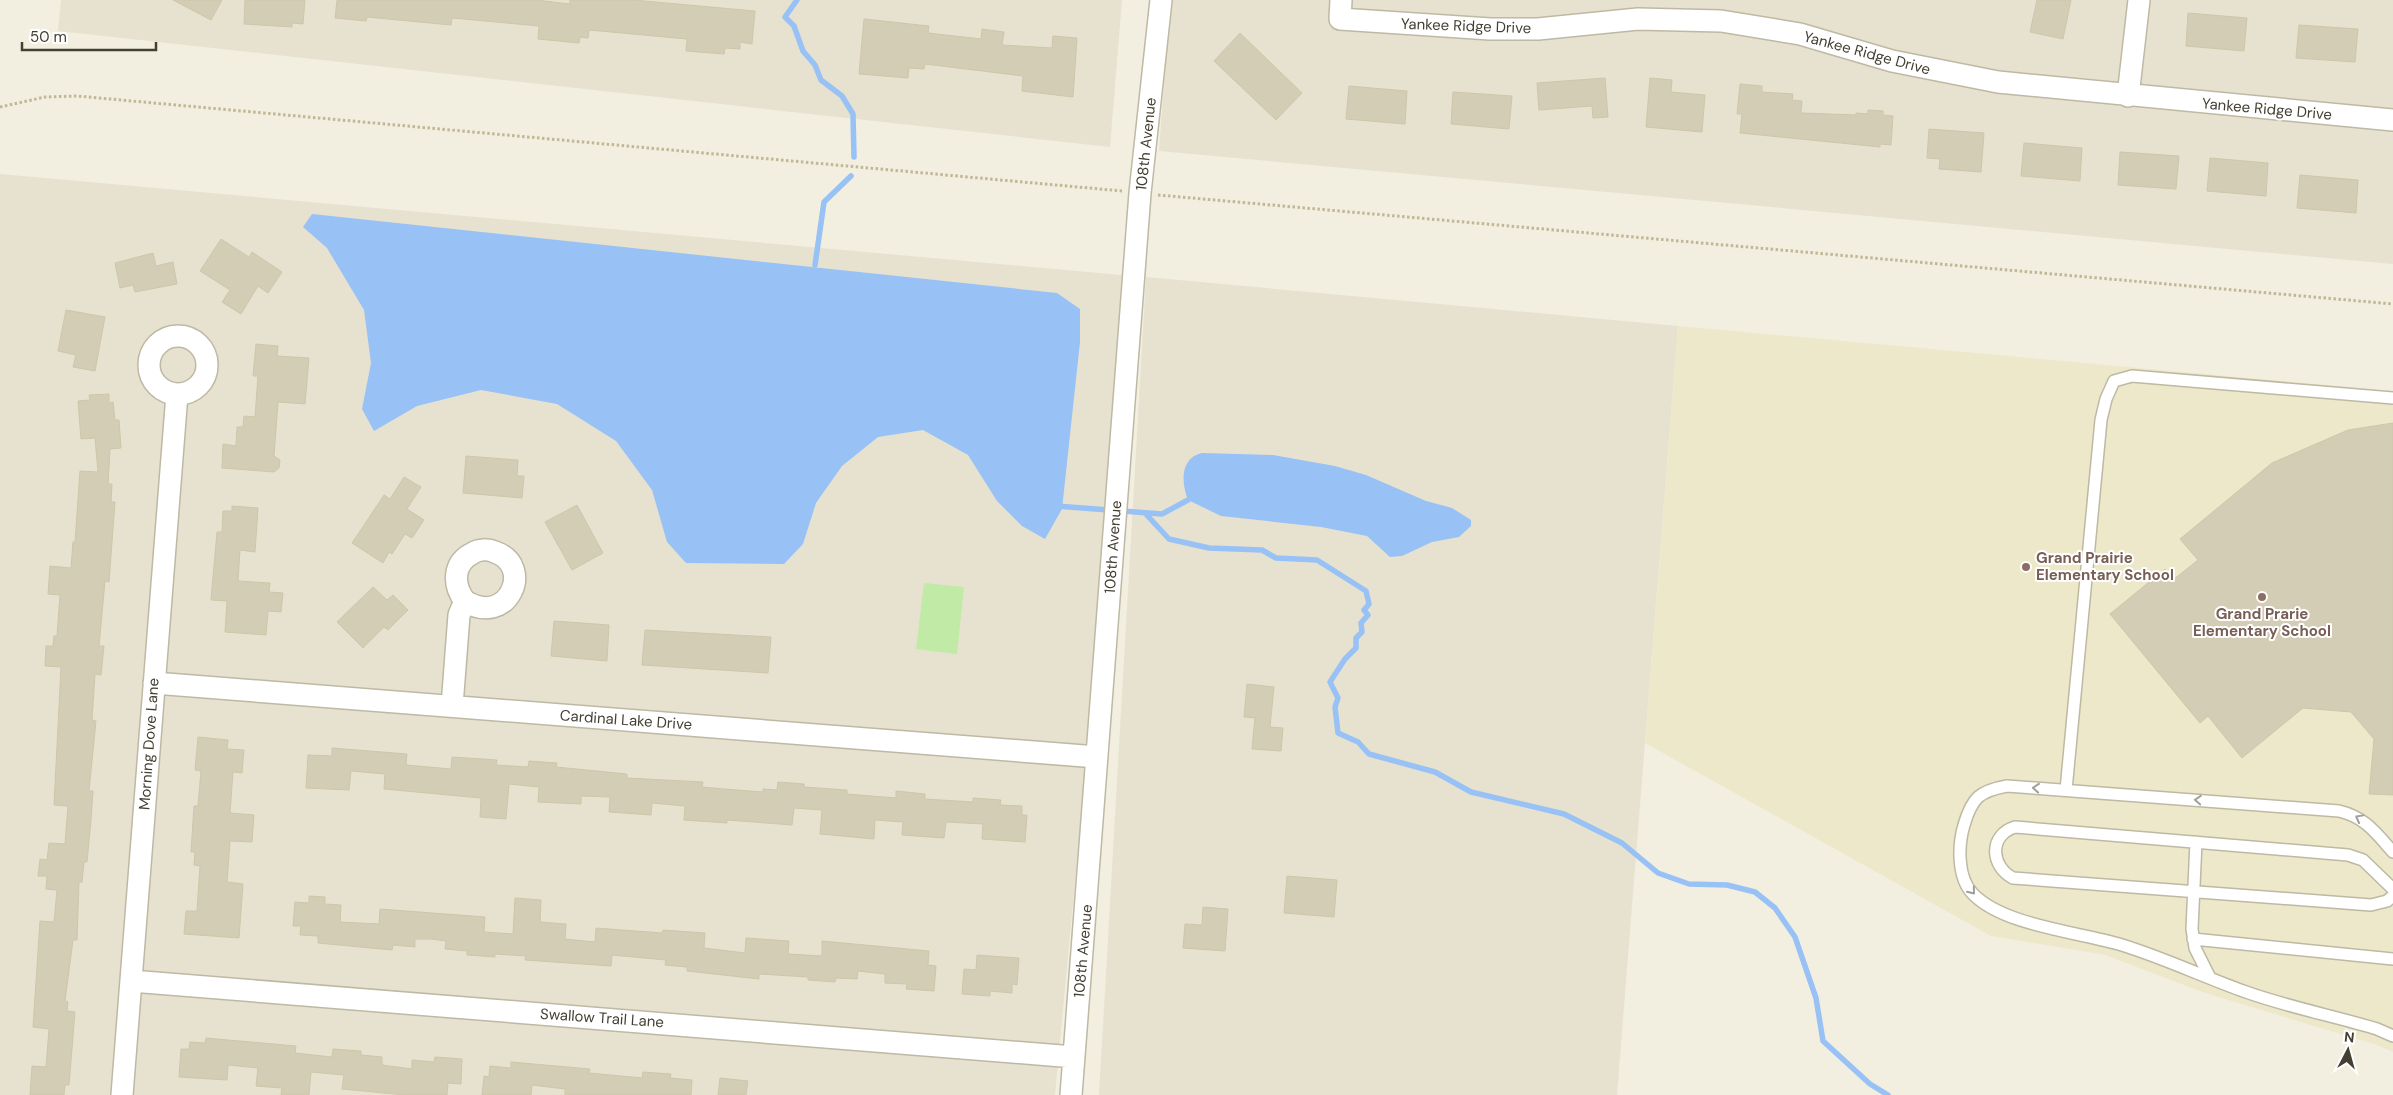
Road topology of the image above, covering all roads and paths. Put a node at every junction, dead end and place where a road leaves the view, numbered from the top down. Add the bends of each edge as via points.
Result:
1 (1161, 0) edge
2 (2139, 0) edge
3 (1341, 10) edge
4 (2128, 96) junction
5 (0, 107) edge
6 (2393, 120) edge
7 (1140, 193) junction
8 (2393, 304) edge
9 (177, 394) dead end
10 (2393, 398) edge
11 (465, 601) dead end
12 (154, 682) junction
13 (452, 706) junction
14 (1097, 756) junction
15 (2066, 790) junction
16 (2196, 842) junction
17 (2393, 852) edge
18 (2393, 889) edge
19 (2192, 891) junction
20 (2393, 896) edge
21 (2193, 939) junction
22 (2393, 959) edge
23 (2210, 978) junction
24 (131, 982) junction
25 (2393, 1036) edge
26 (1074, 1057) junction
27 (122, 1095) edge
28 (1071, 1095) edge

1 - 7 street, 108th Avenue
2 - 4 street
3 - 4 street, Yankee Ridge Drive via 1490,29 1638,19 1721,21 1800,34 1892,61 1959,76
4 - 6 street, Yankee Ridge Drive
5 - 7 path via 45,97 77,96
7 - 8 path
7 - 14 street, 108th Avenue
9 - 12 street, Morning Dove Lane
10 - 15 lane via 2132,376 2114,381 2101,420
11 - 13 street via 459,615
12 - 13 street, Cardinal Lake Drive
12 - 24 street, Morning Dove Lane
13 - 14 street, Cardinal Lake Drive
14 - 26 street, 108th Avenue
17 -> 15 lane via 2366,822 2354,814 2339,811
15 -> 23 lane via 2007,786 1989,789 1976,798 1962,830 1960,867 1972,893 2000,912 2122,945
16 - 18 lane via 2348,855 2363,860
16 - 19 lane
16 - 19 lane via 2015,827 2005,830 1996,851 2002,872 2012,878
19 - 20 lane via 2371,905
19 - 21 lane
21 - 22 lane
21 - 23 lane
23 - 25 lane via 2248,993
24 - 26 street, Swallow Trail Lane
24 - 27 street, Morning Dove Lane
26 - 28 street, 108th Avenue

